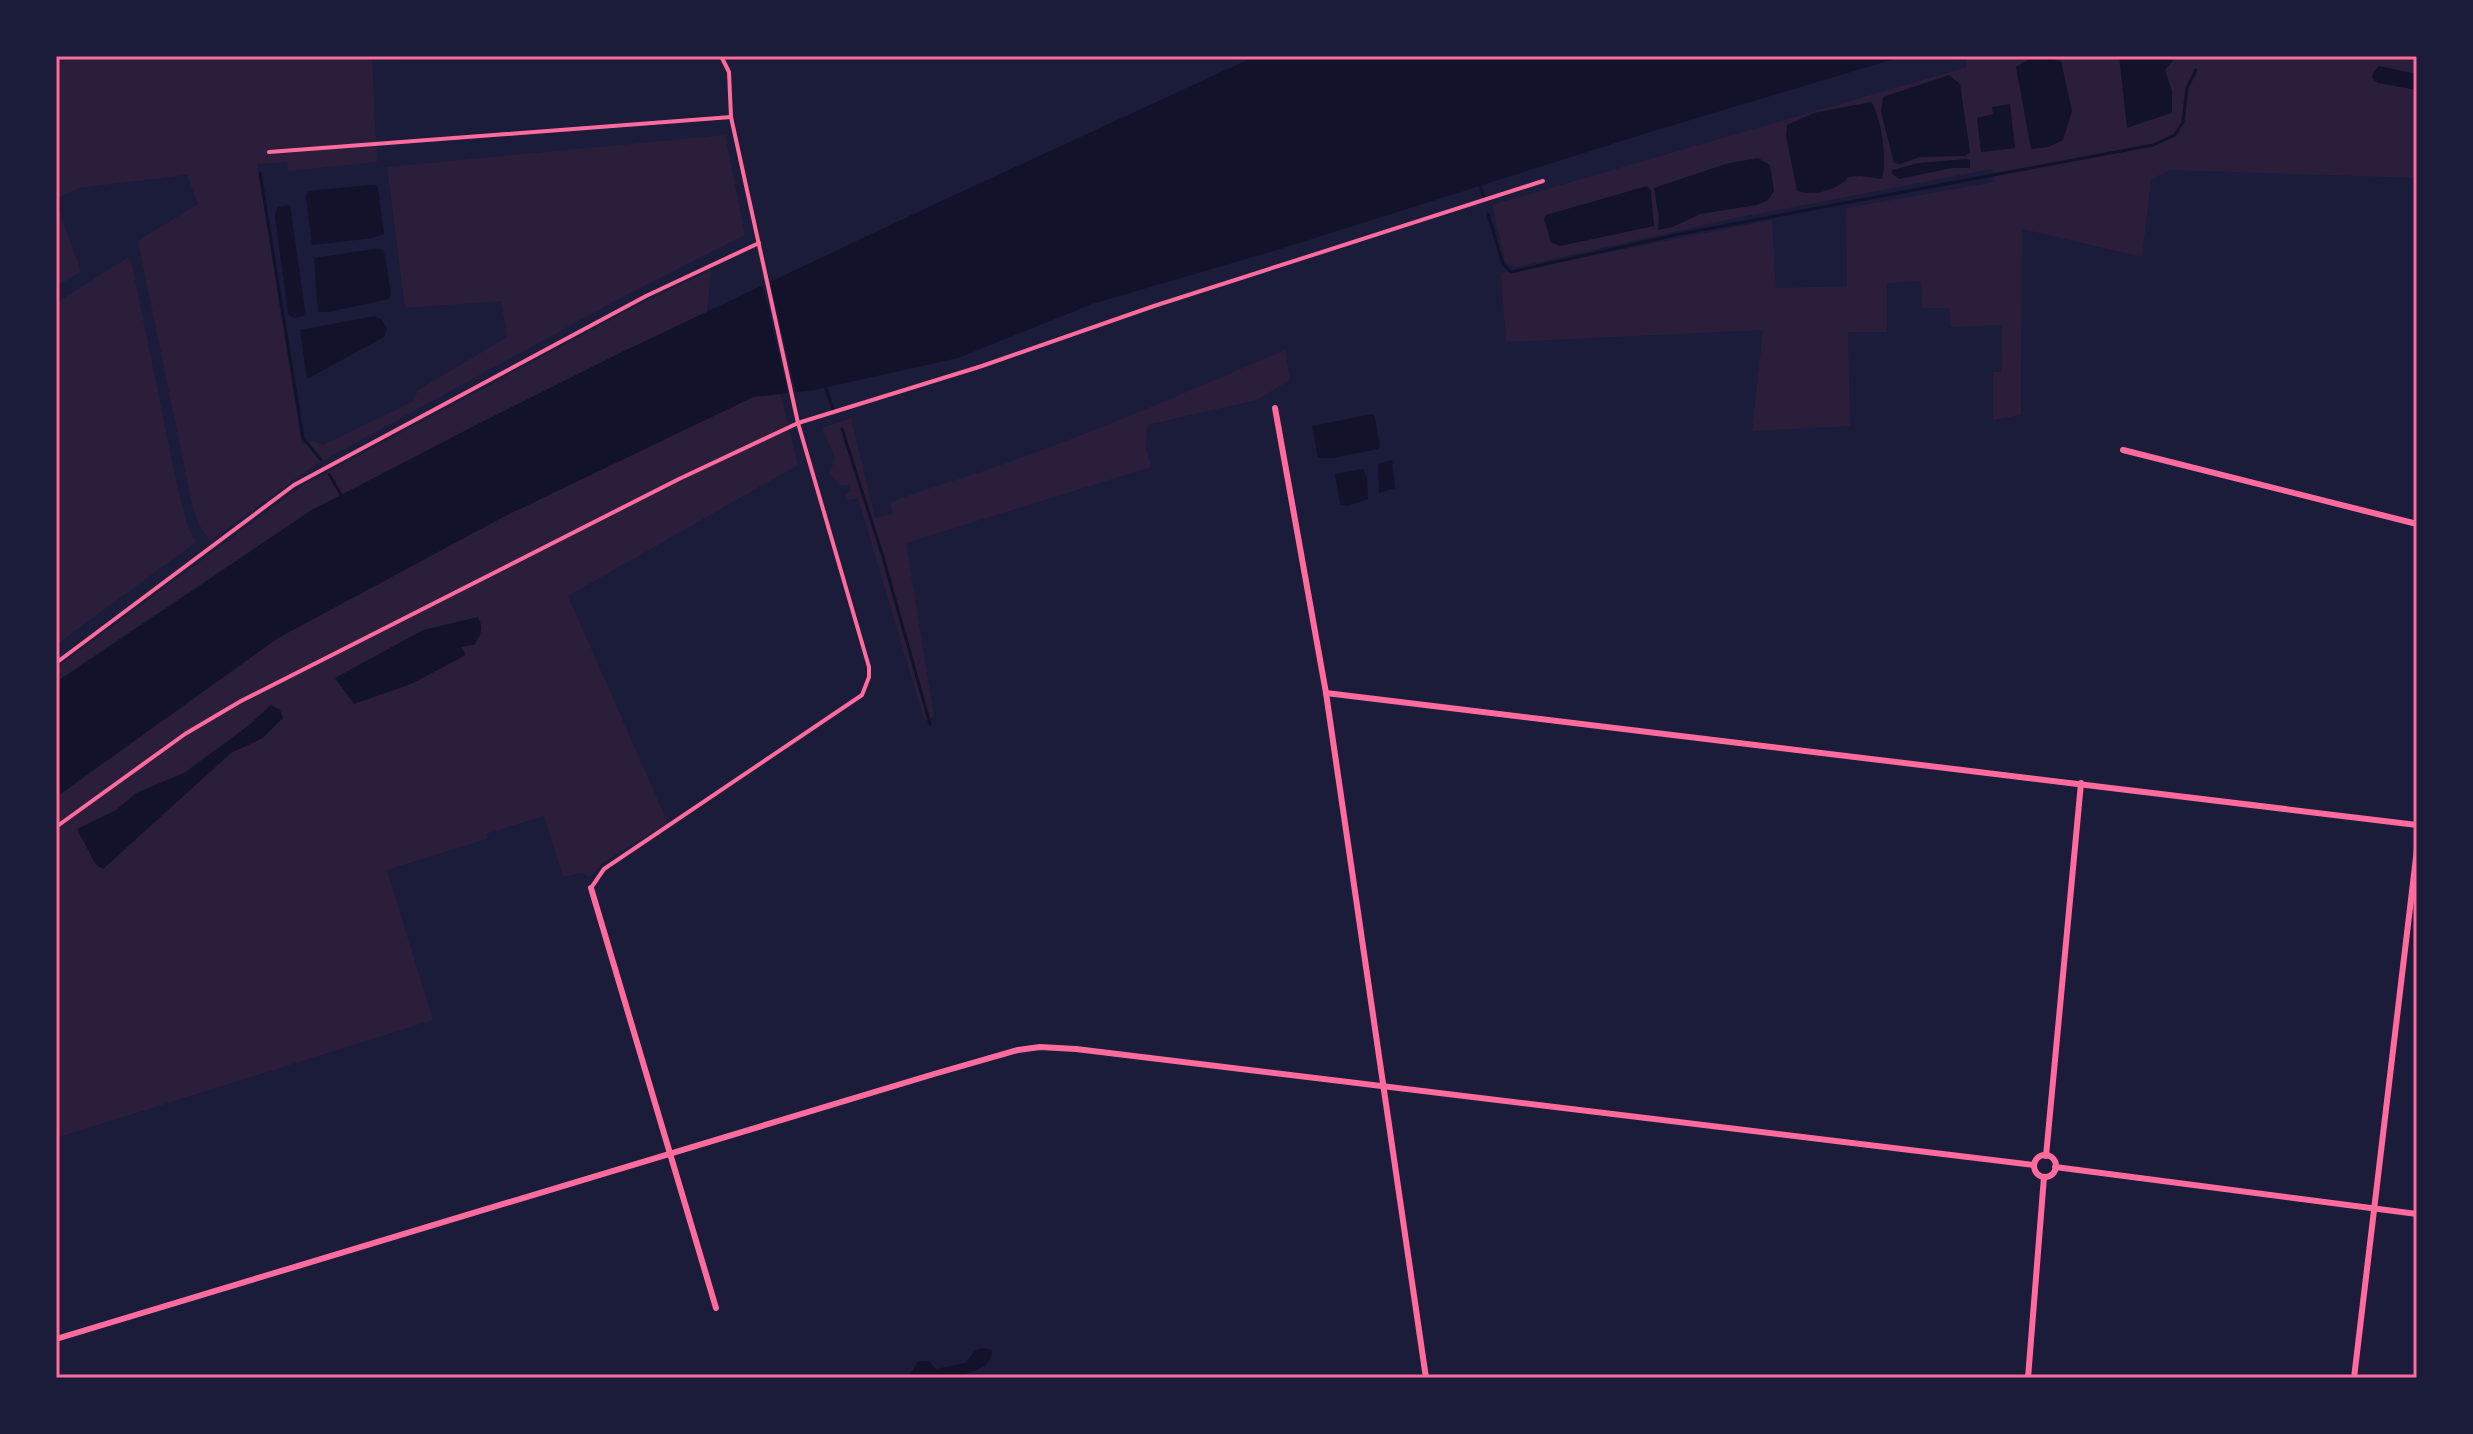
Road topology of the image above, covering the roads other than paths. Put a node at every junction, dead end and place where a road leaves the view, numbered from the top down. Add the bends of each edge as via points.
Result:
1 (721, 56) edge
2 (731, 117) junction
3 (269, 152) dead end
4 (1543, 181) dead end
5 (759, 243) junction
6 (1275, 408) dead end
7 (798, 423) junction
8 (2123, 450) dead end
9 (2417, 524) edge
10 (56, 663) edge
11 (1326, 693) junction
12 (2081, 783) junction
13 (2417, 825) edge
14 (56, 827) edge
15 (2417, 849) edge
16 (591, 888) joint
17 (1384, 1088) junction
18 (672, 1153) junction
19 (2046, 1156) junction
20 (2034, 1165) junction
21 (2055, 1167) junction
22 (2044, 1177) junction
23 (2374, 1209) junction
24 (2417, 1214) edge
25 (716, 1308) dead end
26 (56, 1339) edge
27 (1426, 1378) edge
28 (2028, 1378) edge
29 (2354, 1378) edge

1 - 2 street via 729,72
2 - 3 street
2 - 5 street
4 - 7 street
5 - 7 street
5 - 10 street via 646,296 294,485
6 - 11 street
7 - 14 street via 241,701 185,734
7 - 16 street via 869,667 867,687 604,869
8 - 9 street
11 - 12 street
11 - 17 street
12 - 13 street
12 - 19 street
15 - 23 street
16 - 18 street
17 - 18 street via 1040,1047
17 - 20 street
17 - 27 street
18 - 25 street
18 - 26 street
19 - 20 street
19 - 21 street
20 - 22 street
21 - 22 street
21 - 23 street
22 - 28 street
23 - 24 street
23 - 29 street

